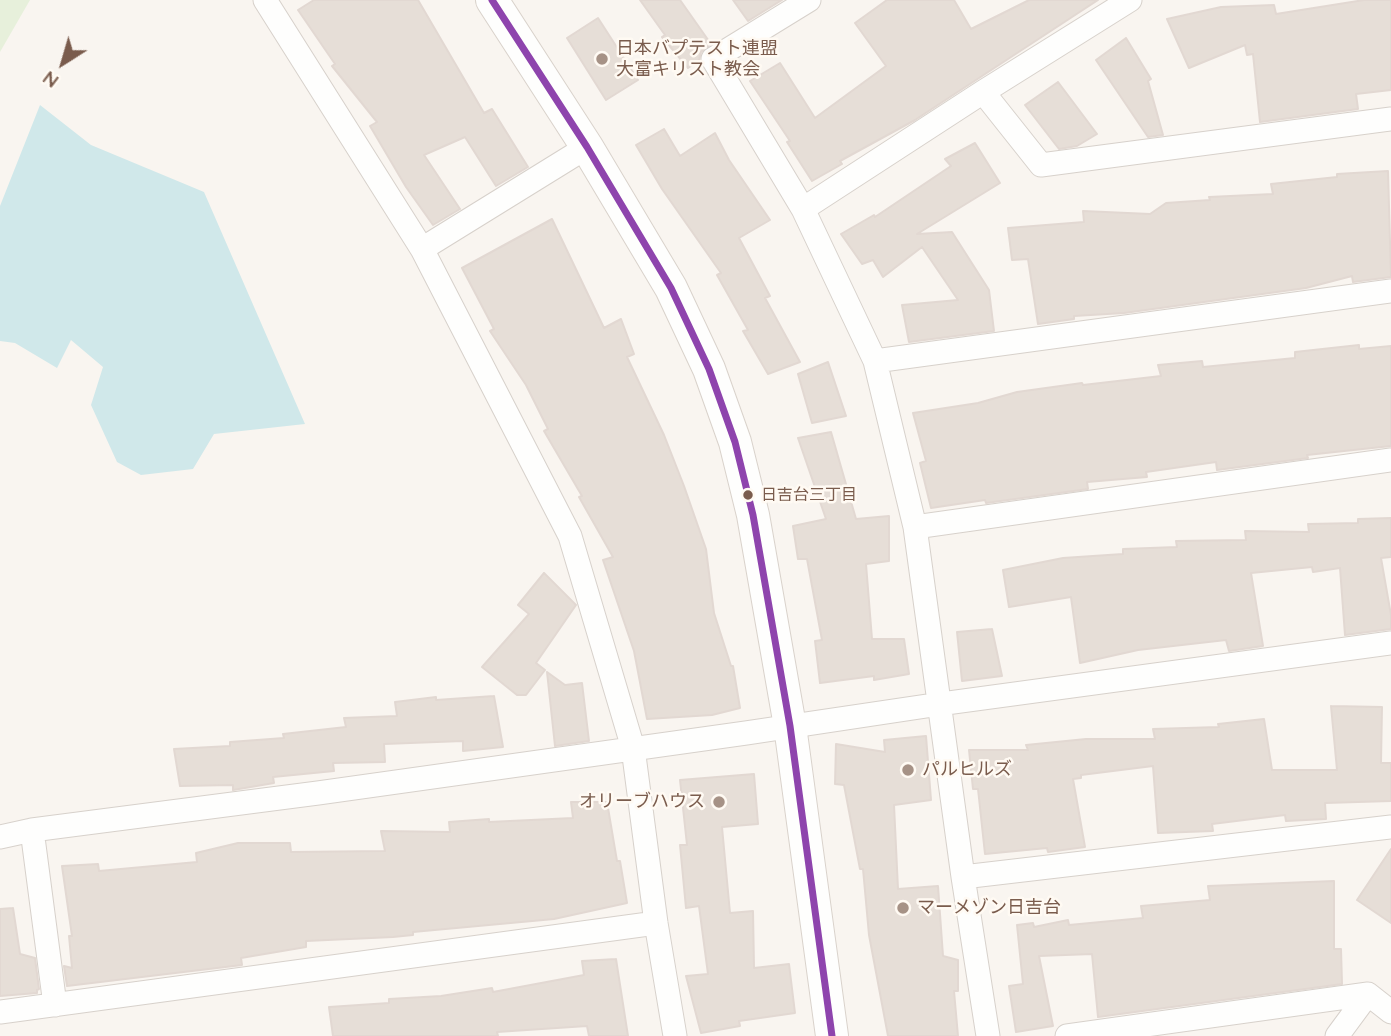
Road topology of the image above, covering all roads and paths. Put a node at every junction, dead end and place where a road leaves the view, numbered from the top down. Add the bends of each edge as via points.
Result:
1 (265, 0) edge
2 (492, 0) edge
3 (809, 0) edge
4 (1130, 0) edge
5 (982, 92) junction
6 (1391, 119) edge
7 (587, 146) junction
8 (803, 209) junction
9 (422, 249) junction
10 (1391, 291) edge
11 (875, 361) junction
12 (1391, 460) edge
13 (915, 527) junction
14 (1391, 643) edge
15 (940, 704) junction
16 (790, 726) junction
17 (633, 748) junction
18 (1391, 827) edge
19 (32, 830) junction
20 (0, 837) edge
21 (963, 877) junction
22 (656, 923) junction
23 (1368, 994) junction
24 (55, 1004) junction
25 (0, 1012) edge
26 (1391, 1012) edge
27 (675, 1036) edge
28 (832, 1036) edge
29 (988, 1036) edge
30 (1068, 1036) edge
31 (1337, 1036) edge

1 - 9 street
2 - 7 street
3 - 8 street via 713,59
4 - 5 street
5 - 6 street via 1041,165
5 - 8 street
7 - 9 street
7 - 16 street via 671,288 718,393 753,515
8 - 11 street
9 - 17 street via 570,536
10 - 11 street
11 - 13 street
12 - 13 street
13 - 15 street
14 - 15 street
15 - 16 street
15 - 21 street
16 - 17 street
16 - 28 street
17 - 19 street
17 - 22 street
18 - 21 street
19 - 20 street
19 - 24 street
21 - 29 street
22 - 24 street
22 - 27 street
23 - 26 street
23 - 30 street
23 - 31 street
24 - 25 street

